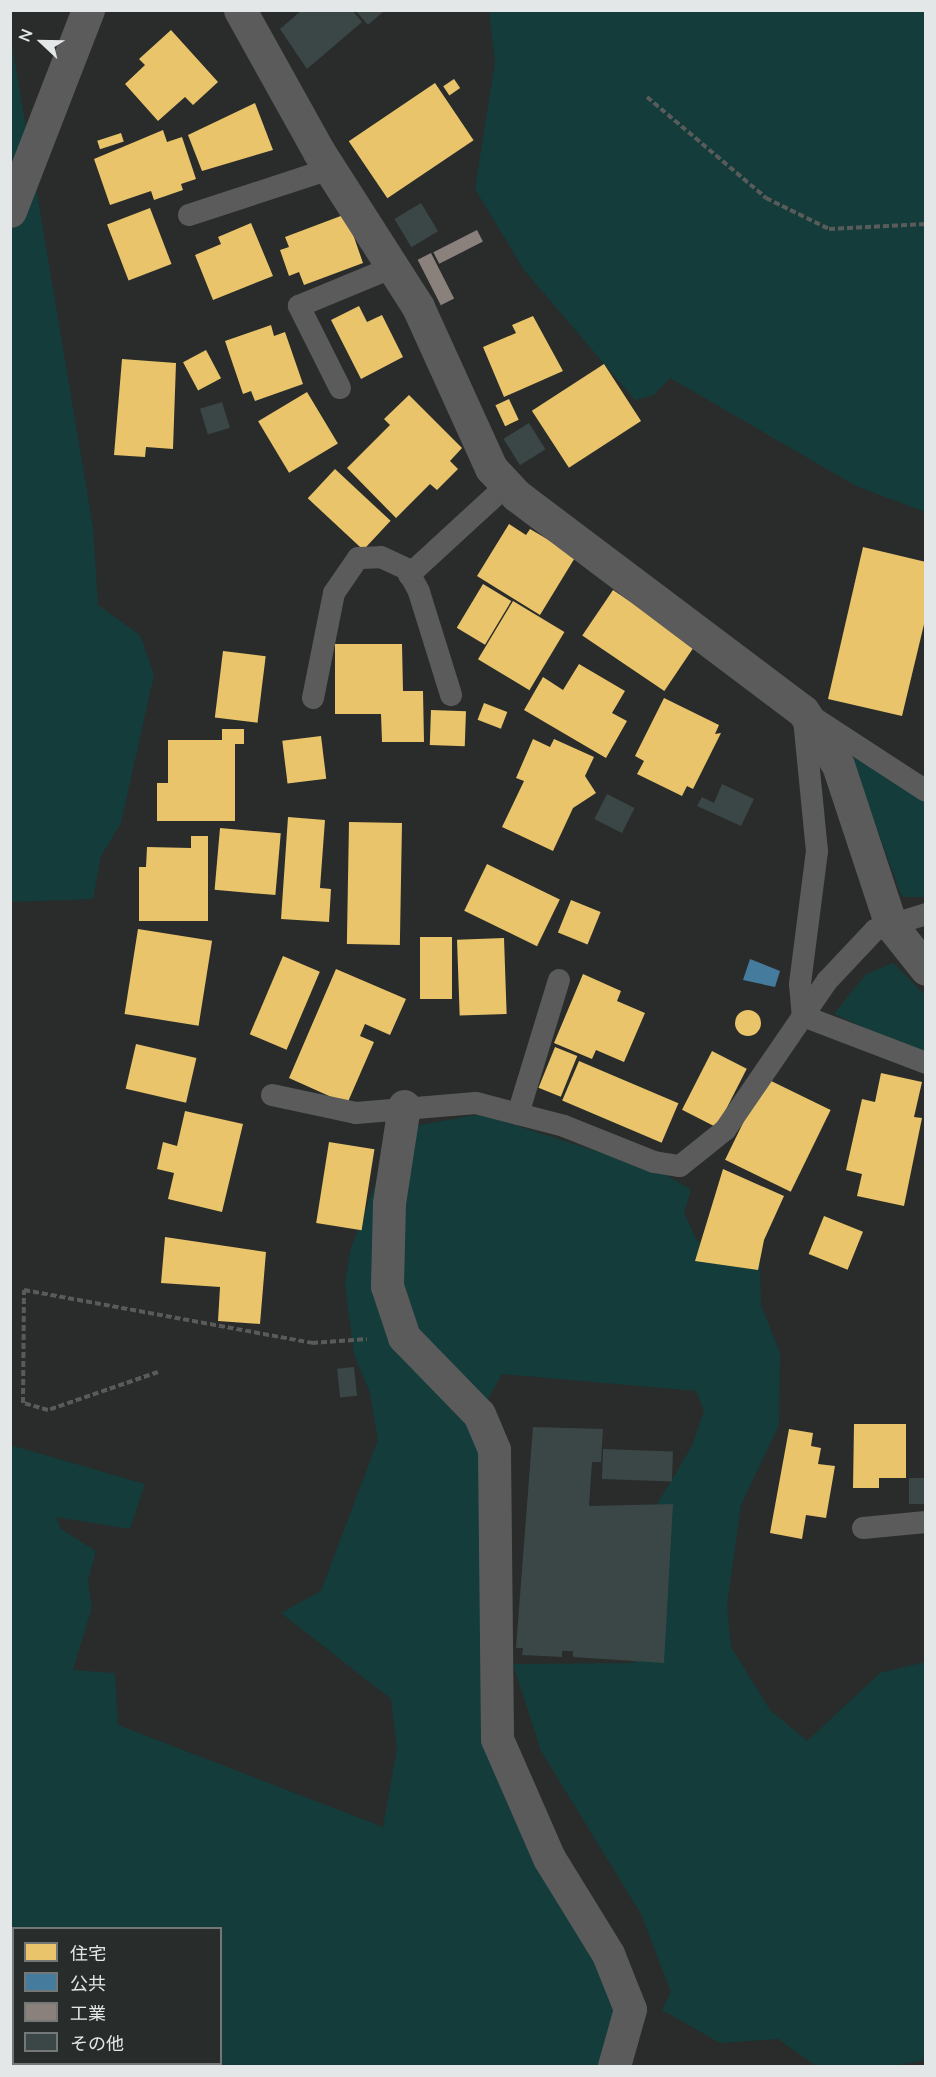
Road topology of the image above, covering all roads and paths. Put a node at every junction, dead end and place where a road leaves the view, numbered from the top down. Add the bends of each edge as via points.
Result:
1 (88, 10) edge
2 (240, 10) edge
3 (647, 97) dead end
4 (330, 169) junction
5 (10, 211) edge
6 (189, 215) dead end
7 (926, 224) edge
8 (393, 267) junction
9 (340, 388) dead end
10 (507, 485) junction
11 (409, 575) junction
12 (452, 695) dead end
13 (313, 698) dead end
14 (803, 711) junction
15 (926, 791) edge
16 (926, 914) edge
17 (891, 925) junction
18 (926, 969) edge
19 (559, 980) dead end
20 (803, 1016) junction
21 (926, 1063) edge
22 (272, 1095) dead end
23 (404, 1106) junction
24 (518, 1114) junction
25 (404, 1337) junction
26 (158, 1372) dead end
27 (926, 1522) edge
28 (863, 1528) dead end
29 (614, 2067) edge

1 - 5 street
2 - 4 street
3 - 7 path via 766,198 830,229
4 - 6 lane
4 - 8 street
8 - 9 lane via 299,306
8 - 10 street via 418,307 490,468
10 - 11 lane
10 - 14 street
11 - 12 lane
11 - 13 lane via 381,557 358,558 334,593
14 - 15 lane
14 - 17 street via 838,765
14 - 20 lane via 817,851 800,984
16 - 17 lane
17 - 18 street
17 - 20 lane via 875,930 826,981
19 - 24 lane
20 - 21 lane
20 - 24 lane via 725,1130 680,1166
22 - 23 lane via 356,1113
23 - 24 lane via 476,1103
23 - 25 street via 389,1203 387,1286
25 - 26 path via 312,1342 24,1290 23,1404 48,1410
25 - 29 street via 479,1414 494,1450 497,1739 549,1858 608,1954 630,2009
27 - 28 lane

